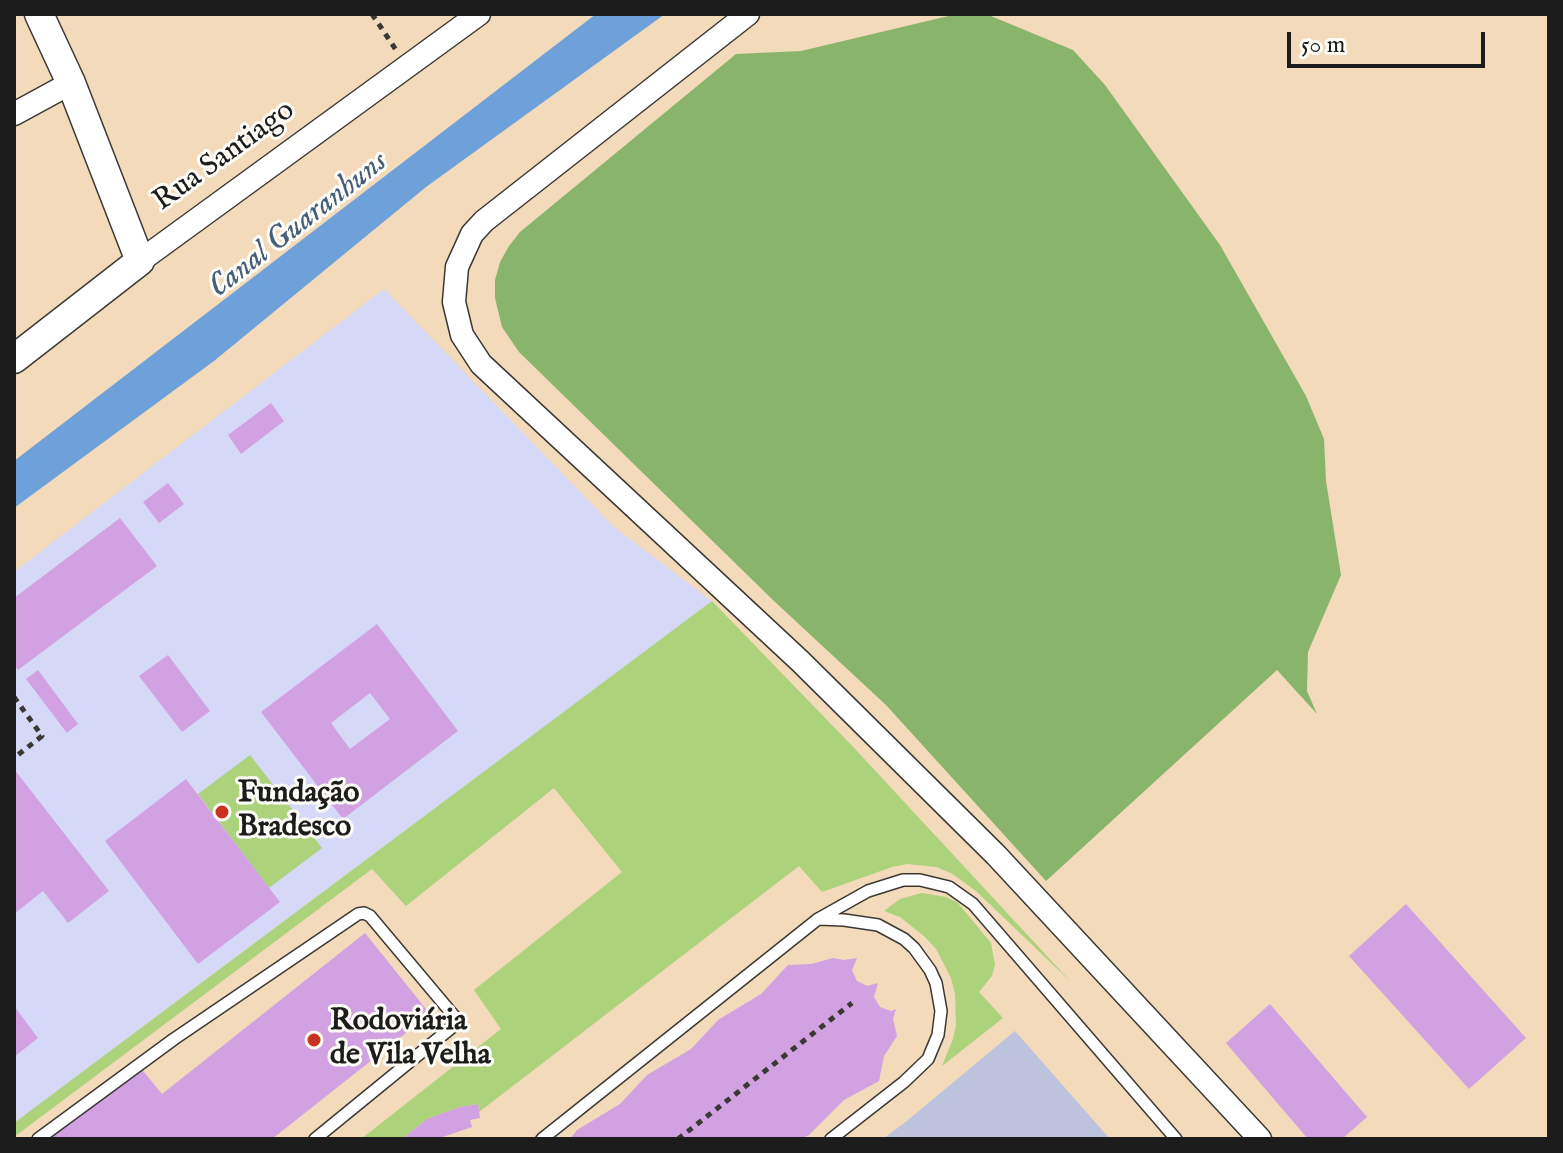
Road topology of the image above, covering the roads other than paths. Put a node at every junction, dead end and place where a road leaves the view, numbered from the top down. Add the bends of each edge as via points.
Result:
1 (39, 14) edge
2 (479, 14) edge
3 (748, 14) edge
4 (71, 83) junction
5 (14, 114) edge
6 (140, 261) junction
7 (14, 359) edge
8 (818, 919) junction
9 (38, 1139) edge
10 (315, 1139) edge
11 (542, 1139) edge
12 (831, 1139) edge
13 (1176, 1139) edge
14 (1260, 1139) edge

1 - 4 street
2 - 6 street, Rua Santiago
3 - 14 street via 472,234 457,267 454,302 462,335 481,364 800,661 996,855
4 - 5 street
4 - 6 street
6 - 7 street, Rua Santiago
8 - 11 lane
8 - 12 lane via 878,925 904,939 930,970 941,1011 928,1059
8 - 13 lane via 903,880 949,887 973,904
9 - 10 lane via 174,1039 364,913 454,1022

